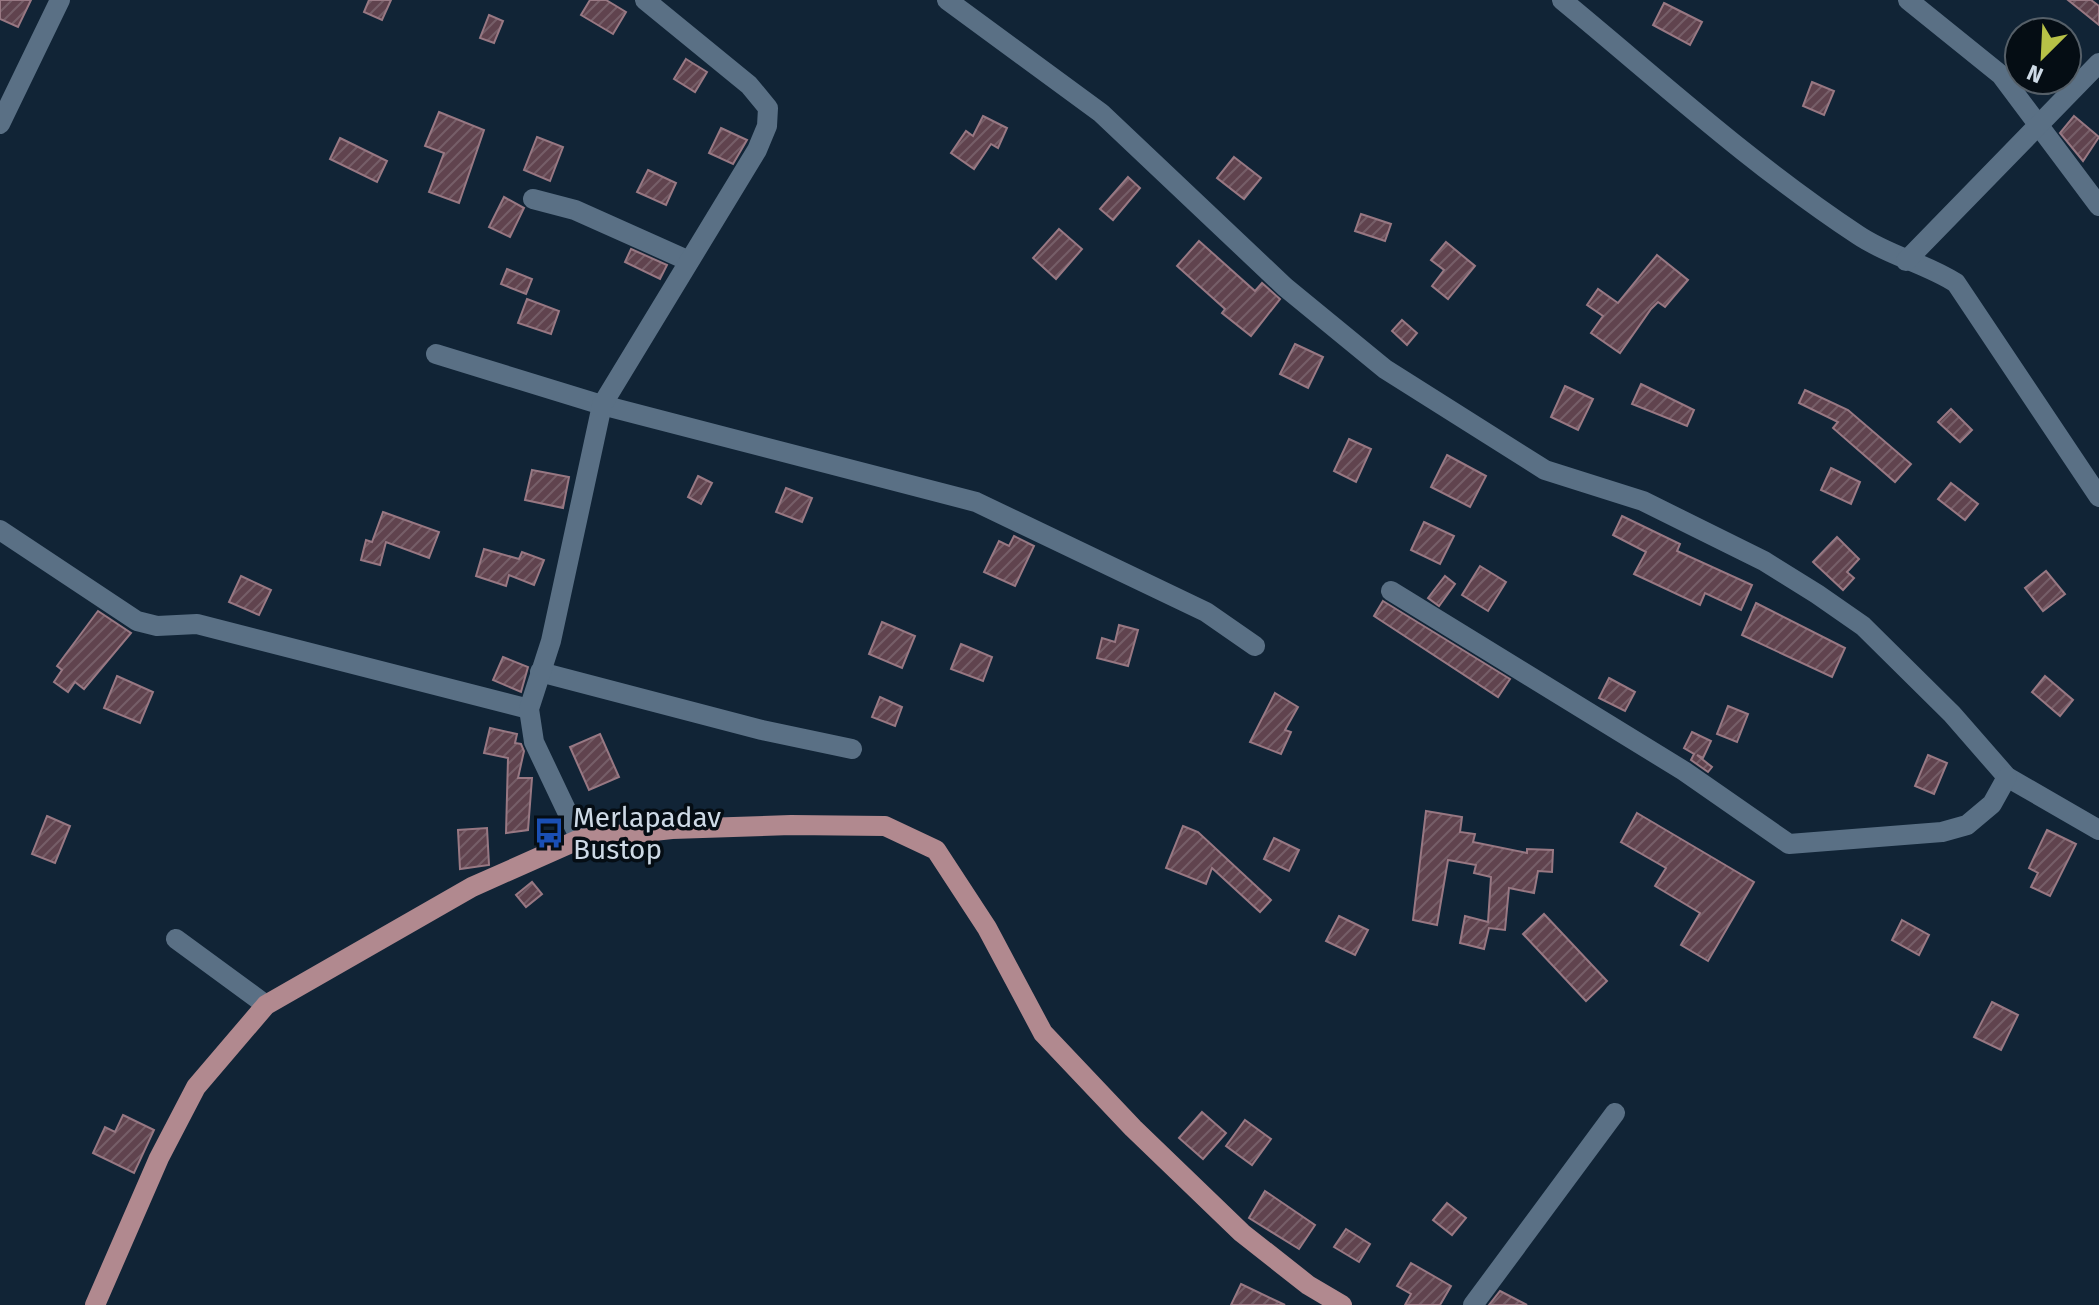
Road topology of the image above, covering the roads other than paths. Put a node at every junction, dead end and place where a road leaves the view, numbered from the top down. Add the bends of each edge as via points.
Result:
1 (60, 0) edge
2 (645, 0) edge
3 (947, 0) edge
4 (1562, 0) edge
5 (1908, 0) edge
6 (2099, 63) edge
7 (0, 124) edge
8 (2038, 126) junction
9 (533, 199) dead end
10 (2099, 206) edge
11 (689, 261) junction
12 (1906, 261) junction
13 (436, 354) dead end
14 (602, 405) junction
15 (2099, 497) edge
16 (0, 530) edge
17 (1391, 591) dead end
18 (1255, 646) dead end
19 (540, 672) junction
20 (529, 709) junction
21 (852, 749) dead end
22 (2007, 777) junction
23 (2099, 830) edge
24 (580, 839) junction
25 (176, 939) dead end
26 (266, 1005) junction
27 (1615, 1113) dead end
28 (95, 1305) edge
29 (1342, 1305) edge
30 (1473, 1305) edge

1 - 7 street
2 - 11 street via 749,85 768,108 757,150
3 - 22 street via 1101,113 1285,287 1385,369 1545,470 1643,501 1764,561 1817,594 1863,626
4 - 12 street via 1797,194
5 - 8 street via 2001,75
6 - 8 street
8 - 10 street
8 - 12 street
9 - 11 street via 575,210
11 - 14 street
12 - 15 street via 1931,267 1956,283
13 - 14 street
14 - 18 street via 976,502 1206,612
14 - 19 street
16 - 20 street via 137,621 197,624
17 - 22 street via 1684,771 1789,844 1942,832 1967,825 1992,804
19 - 20 street
19 - 21 street
20 - 24 street via 534,742
22 - 23 street
24 - 26 main road via 472,887
24 - 29 main road via 672,829 885,826 936,850 987,928 1043,1033 1242,1233
25 - 26 street
26 - 28 main road via 196,1087
27 - 30 street

